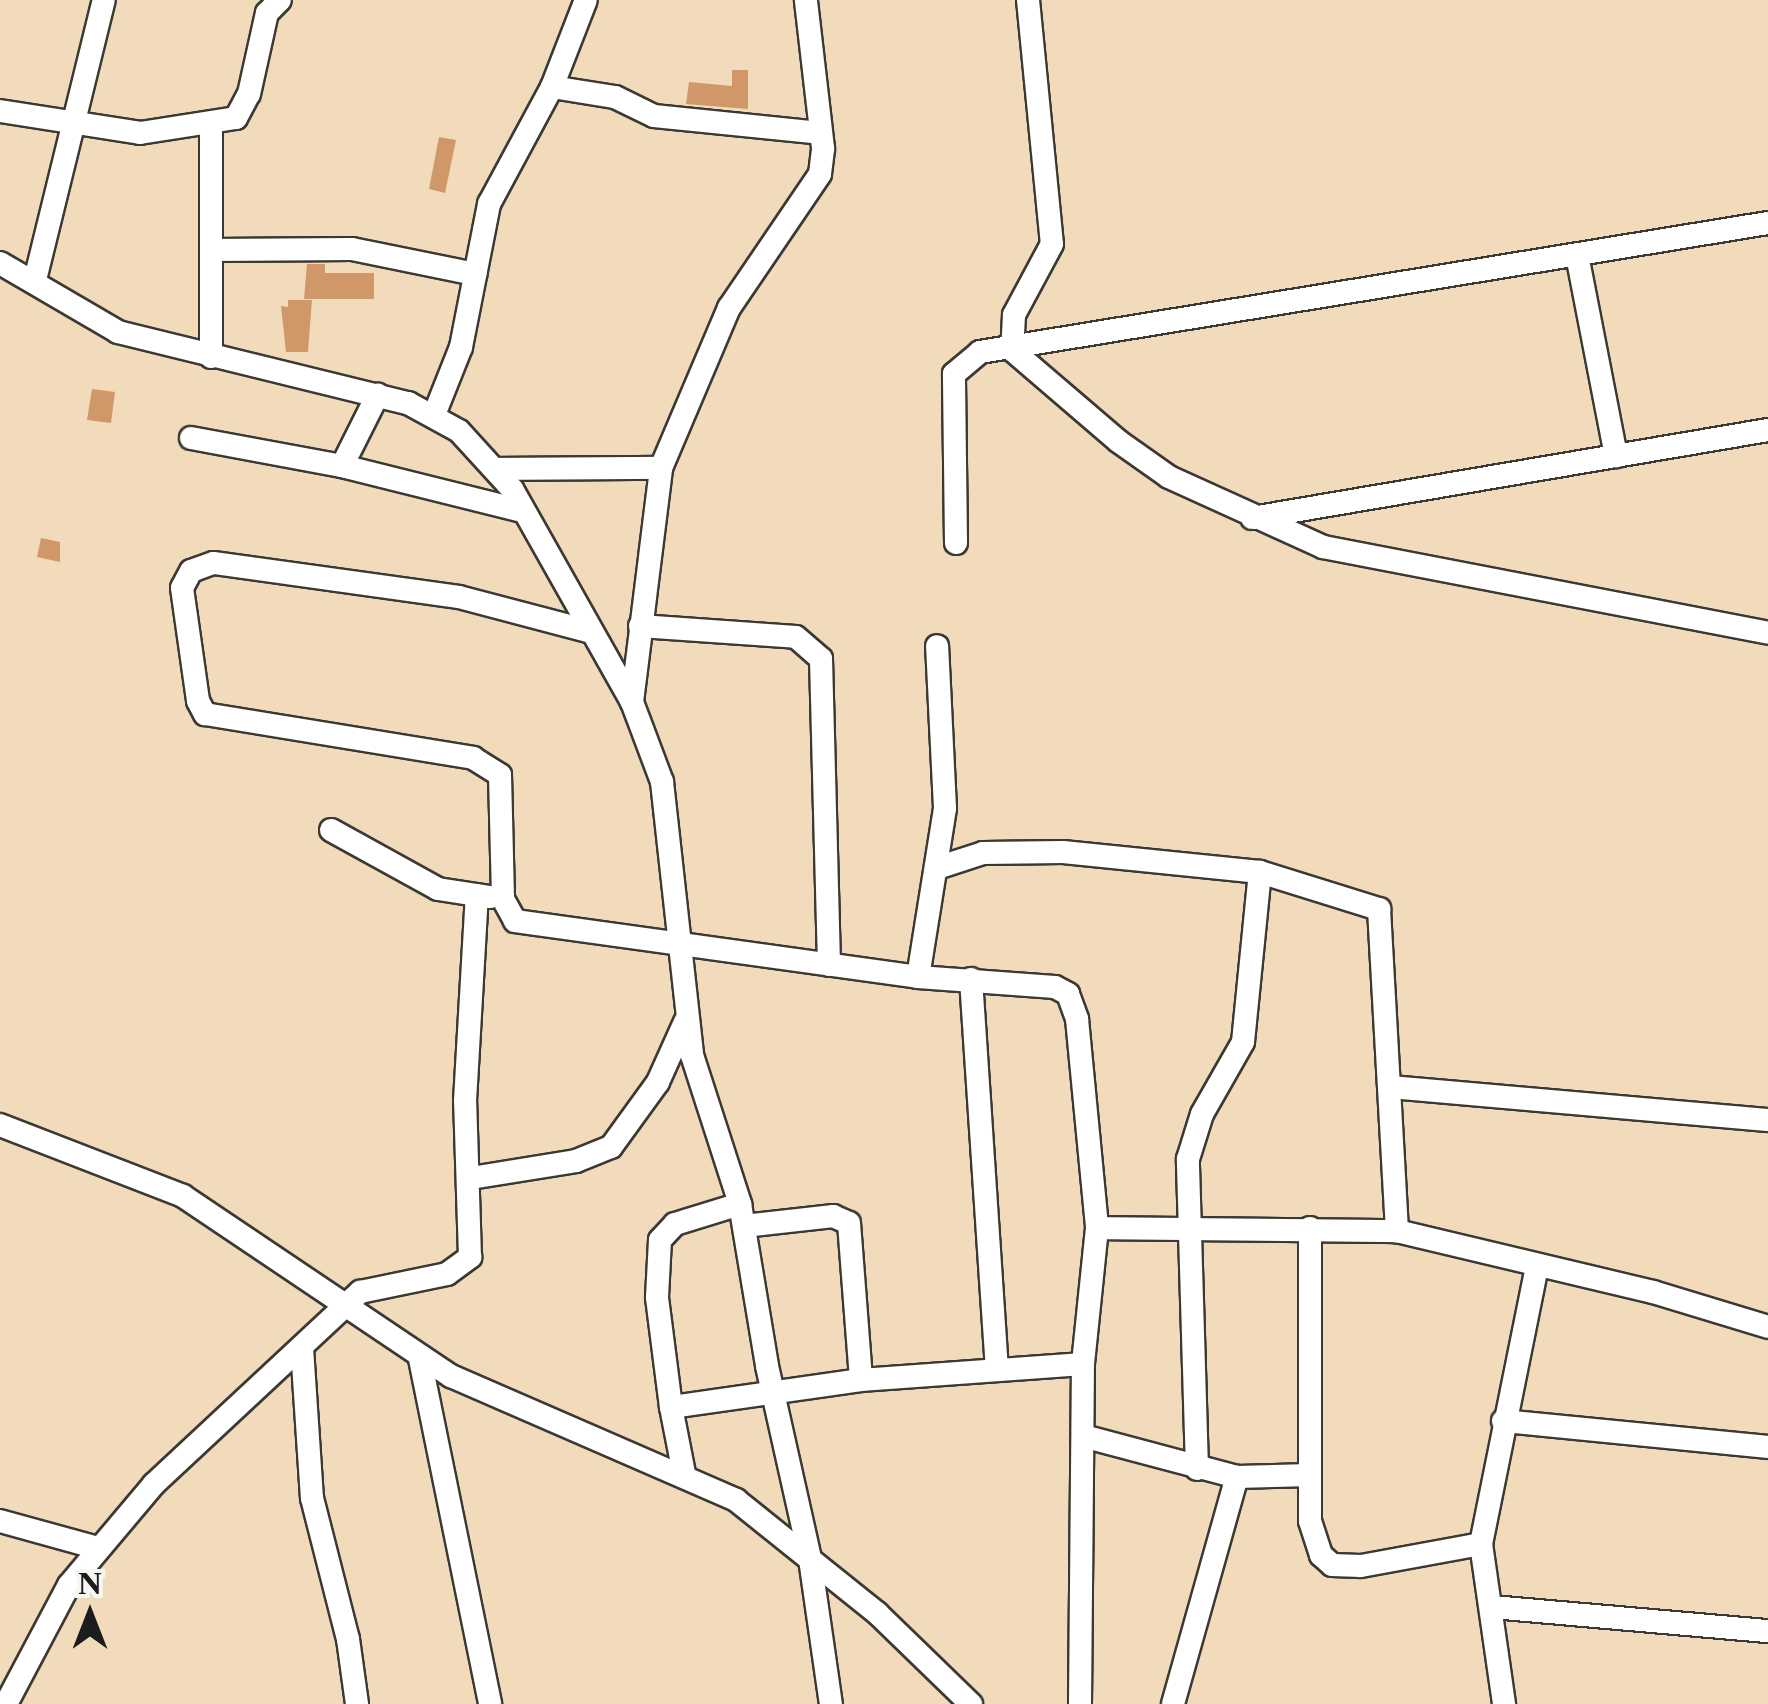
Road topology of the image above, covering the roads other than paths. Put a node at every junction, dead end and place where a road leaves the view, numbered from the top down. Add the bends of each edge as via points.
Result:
1 (104, 0) edge
2 (280, 0) edge
3 (586, 0) edge
4 (806, 0) edge
5 (1028, 0) edge
6 (552, 87) junction
7 (0, 111) edge
8 (212, 126) junction
9 (74, 127) junction
10 (820, 133) junction
11 (1768, 223) edge
12 (212, 250) junction
13 (1577, 255) junction
14 (0, 264) edge
15 (475, 274) junction
16 (35, 280) junction
17 (1012, 350) junction
18 (212, 357) junction
19 (378, 394) junction
20 (434, 415) junction
21 (1768, 430) edge
22 (192, 438) dead end
23 (1616, 456) junction
24 (342, 466) junction
25 (661, 468) junction
26 (498, 469) junction
27 (522, 511) junction
28 (1252, 518) junction
29 (956, 543) dead end
30 (640, 626) junction
31 (588, 631) junction
32 (1768, 634) edge
33 (937, 646) dead end
34 (632, 702) junction
35 (331, 830) dead end
36 (940, 867) junction
37 (1260, 872) junction
38 (477, 895) junction
39 (503, 899) junction
40 (679, 942) junction
41 (830, 965) junction
42 (918, 977) junction
43 (970, 979) junction
44 (686, 1019) junction
45 (1390, 1087) junction
46 (1768, 1120) edge
47 (0, 1125) edge
48 (471, 1178) junction
49 (742, 1215) junction
50 (1097, 1228) junction
51 (1194, 1228) junction
52 (1310, 1228) junction
53 (1398, 1230) junction
54 (1537, 1266) junction
55 (346, 1308) junction
56 (1768, 1328) edge
57 (302, 1348) junction
58 (420, 1359) junction
59 (1083, 1364) junction
60 (997, 1370) junction
61 (862, 1380) junction
62 (772, 1390) junction
63 (672, 1407) junction
64 (1503, 1421) junction
65 (1083, 1436) junction
66 (1768, 1447) edge
67 (1197, 1469) junction
68 (684, 1472) junction
69 (1310, 1474) junction
70 (1237, 1477) junction
71 (0, 1521) edge
72 (1481, 1544) junction
73 (98, 1548) junction
74 (810, 1559) junction
75 (1492, 1607) junction
76 (1768, 1631) edge
77 (6, 1704) edge
78 (357, 1704) edge
79 (490, 1704) edge
80 (831, 1704) edge
81 (971, 1704) edge
82 (1080, 1704) edge
83 (1173, 1704) edge
84 (1504, 1704) edge

1 - 9 street
2 - 8 street via 267,13 245,107 236,118
3 - 6 street
4 - 10 street
5 - 17 street via 1052,244 1014,315
6 - 10 street via 615,97 654,116
6 - 15 street via 489,204
7 - 9 street
8 - 9 street via 140,133
8 - 12 street
9 - 16 street
10 - 25 street via 823,158 813,190 729,308
11 - 13 street
12 - 15 street via 352,249
12 - 18 street
13 - 17 street
13 - 23 street
14 - 16 street
15 - 20 street via 462,347
16 - 18 street via 118,332
17 - 28 street via 1118,442
17 - 29 street via 980,352 954,374
18 - 19 street
19 - 20 street
19 - 24 street
20 - 26 street
21 - 23 street
22 - 24 street
23 - 28 street
24 - 27 street
25 - 26 street
25 - 30 street
26 - 27 street
27 - 31 street
28 - 32 street via 1323,548 1419,570
30 - 34 street
30 - 41 street via 796,637 821,659
31 - 34 street
31 - 39 street via 458,597 214,563 192,571 182,588 198,700 206,714 489,764 504,787
33 - 36 street via 945,740
34 - 40 street via 662,782
35 - 38 street via 438,888
36 - 37 street via 1022,850
36 - 42 street
37 - 45 street via 1362,900 1382,914
37 - 51 street via 1242,1042 1202,1114 1188,1159
38 - 39 street
38 - 48 street via 465,1101
39 - 40 street via 516,921 543,928
40 - 41 street
40 - 44 street
41 - 42 street
42 - 43 street
43 - 50 street via 1055,987 1074,1005
43 - 60 street
44 - 48 street via 658,1082 611,1147 576,1162
44 - 49 street
45 - 46 street
45 - 53 street
47 - 55 street via 183,1196
48 - 55 street via 470,1257 447,1274 371,1288
49 - 61 street via 833,1216 849,1223
49 - 62 street
49 - 63 street via 675,1224 660,1240 657,1297
50 - 51 street
50 - 59 street
51 - 52 street
51 - 67 street
52 - 53 street
52 - 69 street
53 - 54 street
54 - 56 street
54 - 64 street
55 - 57 street
55 - 58 street
57 - 73 street via 154,1484
57 - 78 street via 312,1498 348,1639
58 - 68 street
58 - 79 street
59 - 60 street
59 - 65 street
60 - 61 street
61 - 62 street
62 - 63 street
62 - 74 street
63 - 68 street
64 - 66 street
64 - 72 street
65 - 67 street
65 - 82 street
67 - 70 street
68 - 74 street via 764,1519
69 - 70 street
69 - 72 street via 1310,1520 1332,1565 1361,1566
70 - 83 street
71 - 73 street
72 - 75 street
73 - 77 street via 69,1585
74 - 80 street
74 - 81 street
75 - 76 street
75 - 84 street

